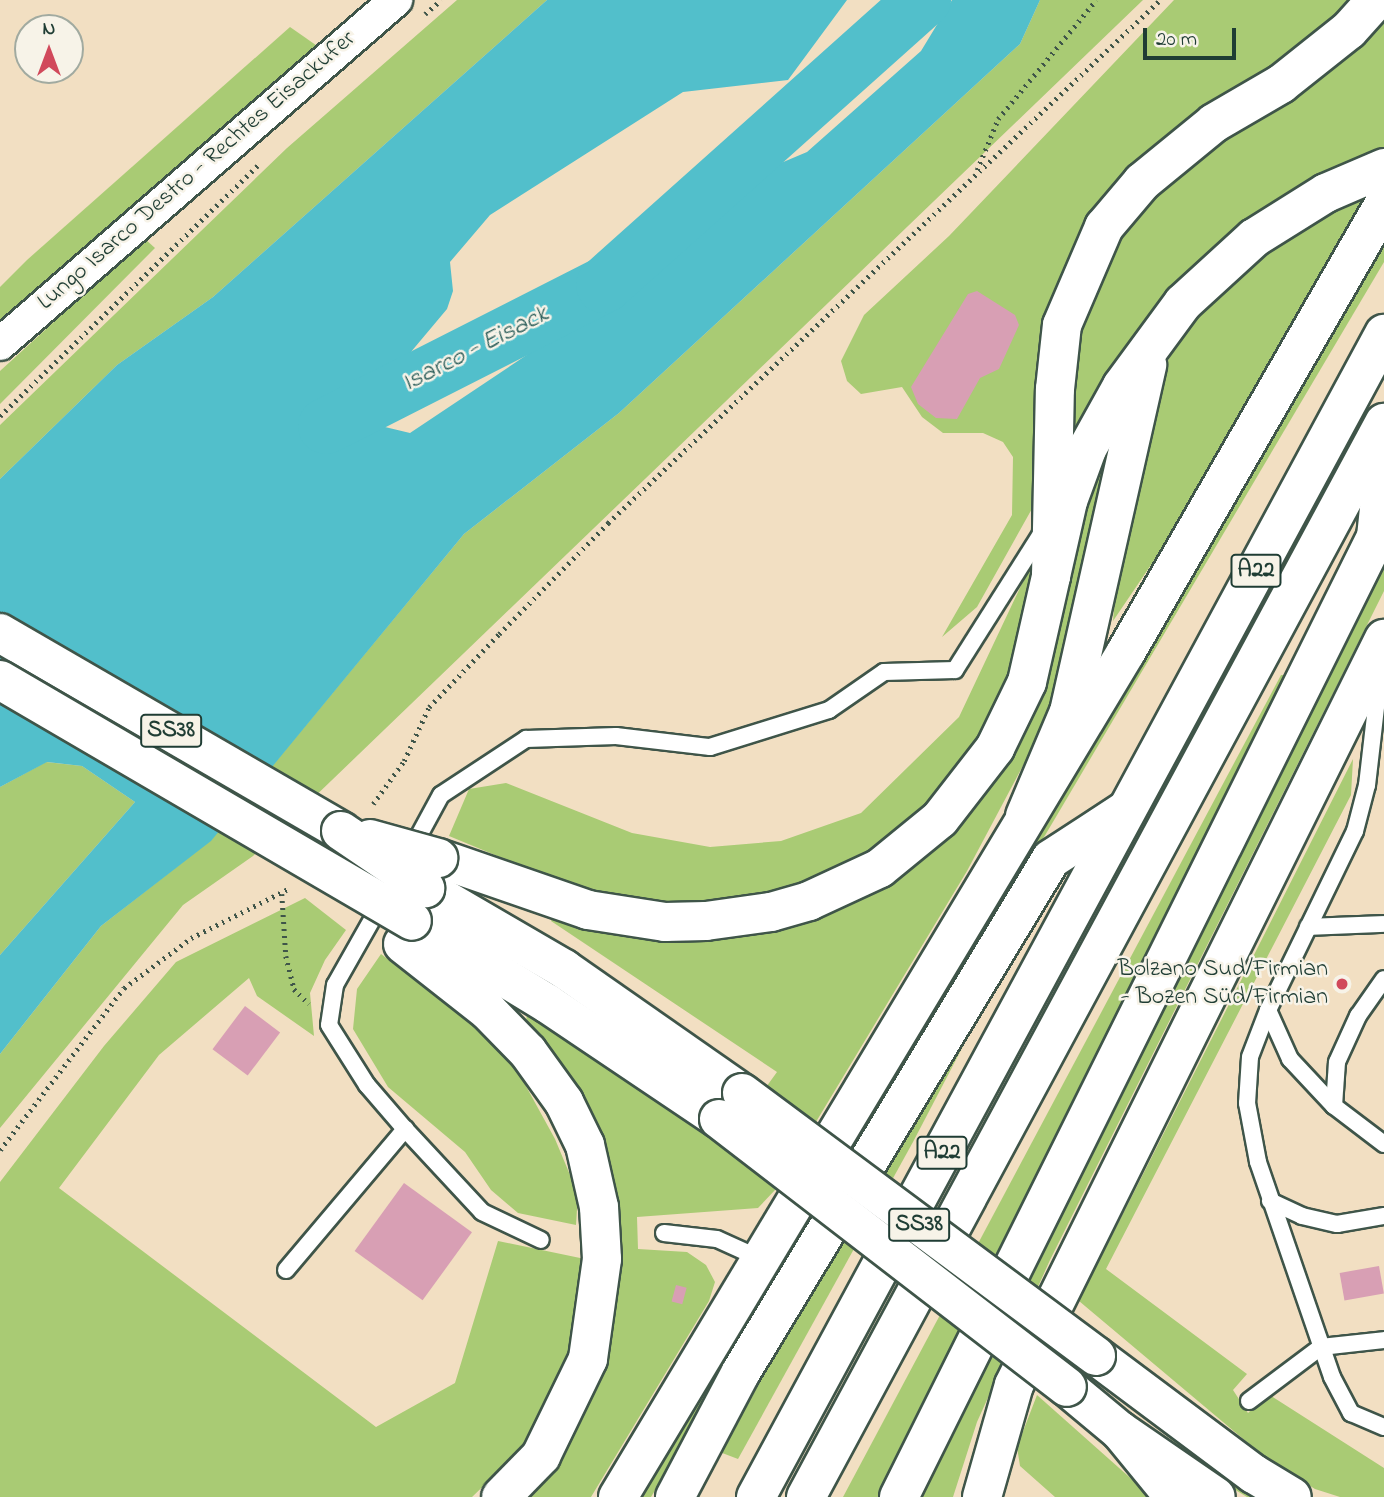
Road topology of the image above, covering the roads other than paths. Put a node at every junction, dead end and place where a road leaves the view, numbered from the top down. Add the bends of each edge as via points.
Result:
1 (1376, 0) edge
2 (408, 9) edge
3 (1384, 168) edge
4 (1384, 204) edge
5 (1384, 334) edge
6 (0, 344) edge
7 (1152, 346) junction
8 (1384, 423) edge
9 (1384, 461) edge
10 (1050, 520) junction
11 (1051, 576) junction
12 (0, 633) edge
13 (1383, 641) edge
14 (0, 680) edge
15 (1127, 809) junction
16 (1025, 816) junction
17 (420, 903) junction
18 (1384, 924) edge
19 (1308, 927) junction
20 (1384, 979) edge
21 (1268, 1010) junction
22 (731, 1106) junction
23 (1334, 1106) junction
24 (405, 1129) junction
25 (1384, 1144) edge
26 (1270, 1201) junction
27 (1384, 1216) edge
28 (664, 1233) dead end
29 (541, 1240) dead end
30 (759, 1258) junction
31 (286, 1270) dead end
32 (1384, 1340) edge
33 (1321, 1347) junction
34 (1249, 1401) dead end
35 (1384, 1427) edge
36 (1120, 1432) junction
37 (501, 1497) edge
38 (618, 1497) edge
39 (675, 1497) edge
40 (756, 1497) edge
41 (806, 1497) edge
42 (899, 1497) edge
43 (982, 1497) edge
44 (1174, 1497) edge
45 (1216, 1497) edge
46 (1292, 1497) edge

1 - 10 main road via 1349,30 1281,84 1214,123 1142,182 1104,227 1062,325
2 - 6 street, Lungo Isarco Destro - Rechtes Eisackufer
3 - 7 main road via 1284,218 1229,257 1183,303
4 - 16 main road via 1126,652
5 - 15 main road, A22
7 - 11 main road via 1116,396 1087,449 1068,501
7 - 16 main road via 1069,712
8 - 41 main road, A22
9 - 42 main road via 1376,537
10 - 11 main road
10 - 24 lane via 955,670 884,673 829,710 710,747 616,736 526,739 441,794 335,985 329,1025 367,1085
11 - 17 main road via 1027,682 995,748 940,819 880,868 845,886 771,912 665,922 621,918 541,898
12 - 17 main road, SS38, bridge via 355,820
13 - 19 lane via 1367,785 1355,831
13 - 43 main road via 1014,1385
14 - 17 main road, SS38, bridge via 308,878
15 - 39 main road via 1051,859 741,1372
15 - 40 main road, A22
16 - 30 main road
17 - 22 main road, SS38 via 564,969
17 - 37 main road via 488,1011 528,1052 564,1102 585,1145 599,1207 602,1259 588,1359 541,1456
18 - 19 lane
19 - 21 lane
20 - 23 lane via 1358,1016 1337,1062
21 - 23 lane via 1290,1059
21 - 26 lane via 1250,1057 1247,1103
22 - 36 main road, SS38, bridge
22 - 46 main road, SS38, bridge via 1096,1356 1254,1474
23 - 25 lane
24 - 29 lane via 482,1212
24 - 31 lane
26 - 27 lane via 1302,1216 1337,1224
26 - 33 lane
28 - 30 lane via 716,1239
30 - 38 main road
32 - 33 lane
33 - 34 lane
33 - 35 lane via 1351,1413
36 - 44 main road
36 - 45 main road, SS38

